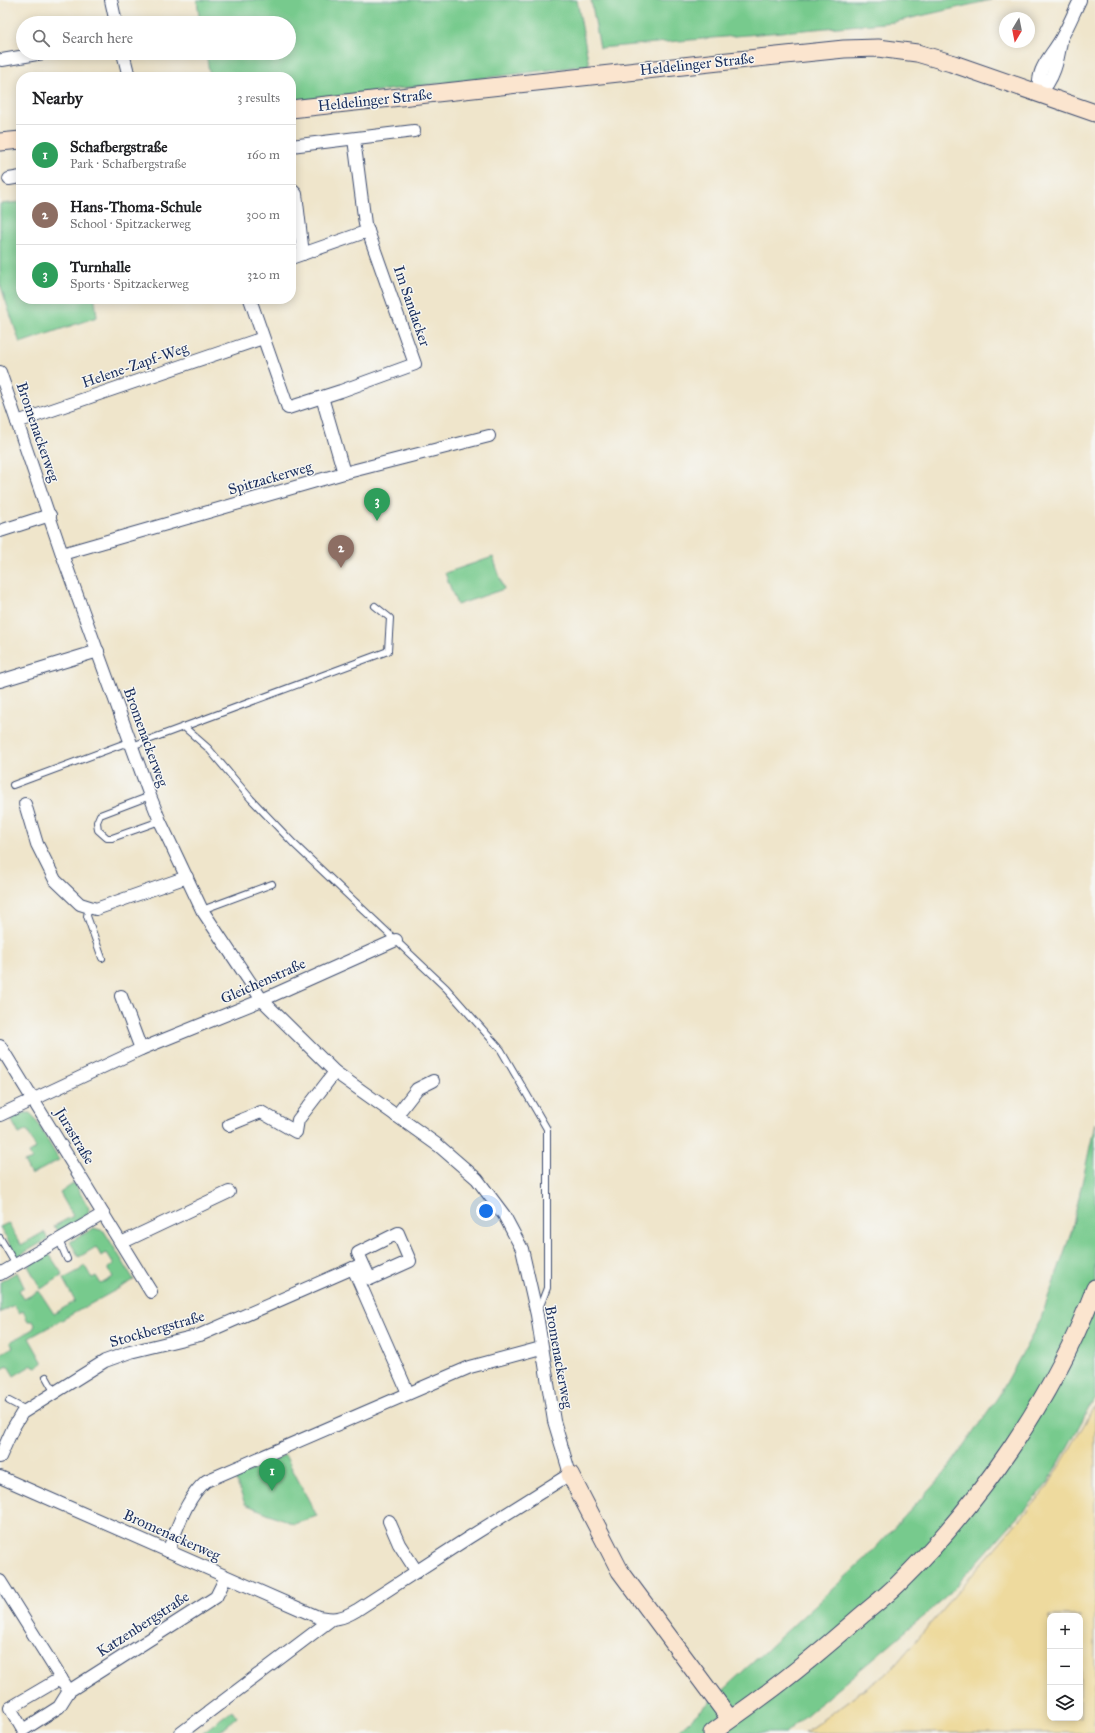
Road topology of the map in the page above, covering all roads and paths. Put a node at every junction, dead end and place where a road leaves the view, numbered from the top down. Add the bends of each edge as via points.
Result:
1 (111, 0) edge
2 (1080, 0) edge
3 (114, 16) edge
4 (16, 58) edge
5 (2, 60) dead end
6 (125, 60) edge
7 (128, 72) edge
8 (1039, 94) junction
9 (296, 108) edge
10 (1095, 113) edge
11 (414, 131) dead end
12 (354, 139) junction
13 (16, 140) edge
14 (0, 142) edge
15 (296, 145) edge
16 (296, 194) edge
17 (368, 231) junction
18 (303, 254) junction
19 (296, 256) edge
20 (252, 304) edge
21 (263, 338) junction
22 (0, 372) edge
23 (322, 397) junction
24 (17, 422) junction
25 (489, 436) dead end
26 (344, 473) junction
27 (50, 515) junction
28 (0, 531) edge
29 (62, 554) junction
30 (375, 606) dead end
31 (98, 651) junction
32 (0, 681) edge
33 (184, 727) junction
34 (132, 746) junction
35 (13, 785) dead end
36 (150, 796) junction
37 (25, 804) dead end
38 (160, 821) junction
39 (187, 877) junction
40 (272, 884) dead end
41 (88, 906) junction
42 (202, 910) junction
43 (396, 940) junction
44 (102, 958) dead end
45 (121, 996) dead end
46 (262, 1000) junction
47 (0, 1046) edge
48 (141, 1049) junction
49 (335, 1072) junction
50 (433, 1081) dead end
51 (33, 1099) junction
52 (0, 1115) edge
53 (396, 1116) junction
54 (229, 1125) dead end
55 (229, 1192) dead end
56 (103, 1214) junction
57 (0, 1238) edge
58 (59, 1240) junction
59 (121, 1242) junction
60 (67, 1259) dead end
61 (16, 1265) junction
62 (0, 1274) edge
63 (1095, 1288) edge
64 (151, 1292) dead end
65 (537, 1315) junction
66 (541, 1348) junction
67 (46, 1377) dead end
68 (55, 1393) junction
69 (408, 1393) junction
70 (9, 1401) dead end
71 (26, 1410) junction
72 (0, 1457) edge
73 (570, 1474) junction
74 (0, 1476) edge
75 (389, 1521) dead end
76 (168, 1551) junction
77 (417, 1572) junction
78 (226, 1577) junction
79 (0, 1581) edge
80 (332, 1619) junction
81 (61, 1678) junction
82 (69, 1691) junction
83 (730, 1719) junction
84 (20, 1731) edge
85 (181, 1733) edge
86 (712, 1733) edge

1 - 3 street
2 - 8 street via 1061,38 1058,59 1050,81
4 - 5 street
6 - 7 street
8 - 9 street, Heldelinger Straße via 917,53 878,48 844,49
8 - 10 street, Heldelinger Straße
11 - 12 street
12 - 15 street
12 - 17 street
13 - 14 street
16 - 18 street
17 - 18 street
17 - 23 street, Im Sandacker via 415,364
18 - 19 street
20 - 21 street, Im Sandacker
21 - 23 street, Im Sandacker via 288,408
21 - 24 street, Helene-Zapf-Weg
22 - 24 street, Bromenackerweg
23 - 26 street
24 - 27 street, Bromenackerweg
25 - 26 street, Spitzackerweg
26 - 29 street, Spitzackerweg
27 - 28 street
27 - 29 street, Bromenackerweg
29 - 31 street, Bromenackerweg
30 - 33 lane via 390,618 388,651
31 - 32 street
31 - 34 street, Bromenackerweg
33 - 34 lane
33 - 43 lane via 208,748 293,844
34 - 35 lane via 123,744
34 - 36 street, Bromenackerweg
36 - 38 street, Bromenackerweg
36 - 38 lane via 100,815 96,822 98,830 107,838 112,838
37 - 41 street via 37,844 55,880 80,904
38 - 39 street, Bromenackerweg
39 - 41 street via 96,909
39 - 42 street, Bromenackerweg
40 - 42 lane
41 - 44 lane via 87,916
42 - 46 street, Bromenackerweg
43 - 46 street, Gleichenstraße
43 - 65 lane via 446,988 502,1050 547,1129 546,1288
45 - 48 street
46 - 48 street, Gleichenstraße
46 - 49 street, Bromenackerweg
47 - 51 street, Jurastraße
48 - 51 street, Gleichenstraße
49 - 53 street, Bromenackerweg
49 - 54 street via 298,1120 296,1132 261,1112
50 - 53 street via 417,1089
51 - 52 street, Gleichenstraße
51 - 56 street, Jurastraße
53 - 65 street, Bromenackerweg via 439,1146 477,1179 504,1215 522,1249
55 - 59 street
56 - 58 street
56 - 59 street, Jurastraße
57 - 61 lane
58 - 60 lane
58 - 61 street
59 - 64 street, Jurastraße
61 - 62 street
63 - 83 street via 1050,1386 1008,1452 957,1522 898,1584 826,1646
65 - 66 street, Bromenackerweg
66 - 69 street via 470,1367
66 - 73 street, Bromenackerweg via 554,1421
67 - 68 lane
68 - 69 street, Stockbergstraße via 105,1361 130,1352 200,1335 358,1266
68 - 71 street, Stockbergstraße
69 - 76 street via 206,1481 189,1502
70 - 71 lane
71 - 72 street, Stockbergstraße via 18,1419
73 - 77 street, Bromenackerweg
73 - 83 street via 620,1571
74 - 76 street, Bromenackerweg
75 - 77 street via 399,1544
76 - 78 street, Bromenackerweg
77 - 80 street, Bromenackerweg via 343,1618
78 - 80 street, Bromenackerweg via 318,1617
78 - 82 street, Katzenbergstraße via 216,1596
79 - 81 street
80 - 85 street, Bromenackerweg
81 - 82 street
81 - 84 street, Katzenbergstraße via 10,1708
82 - 84 street, Katzenbergstraße via 59,1707
83 - 86 street

